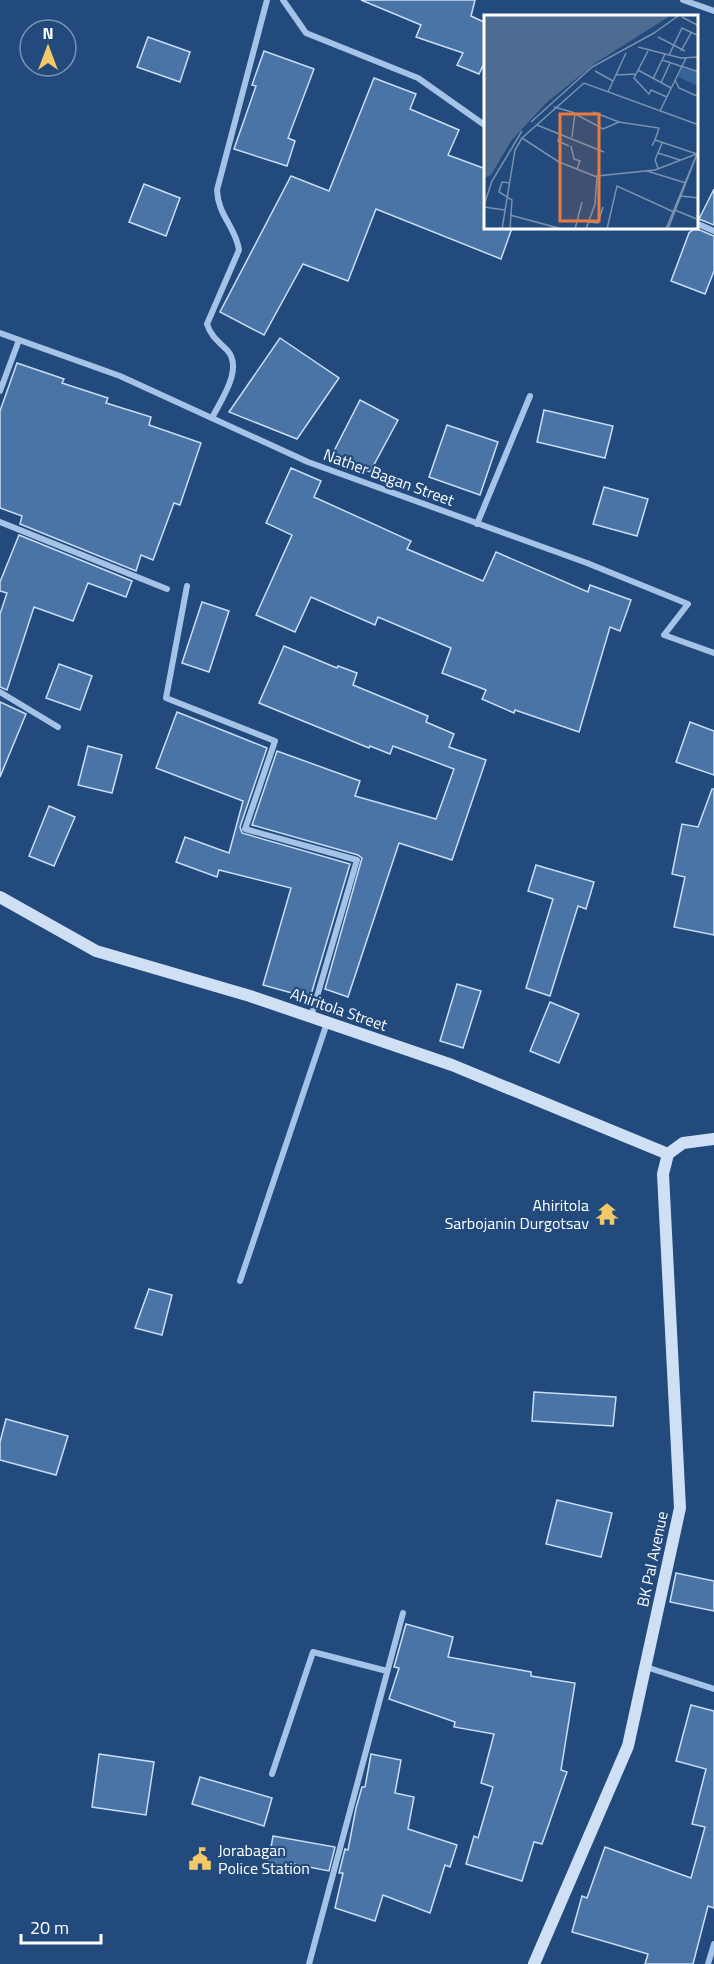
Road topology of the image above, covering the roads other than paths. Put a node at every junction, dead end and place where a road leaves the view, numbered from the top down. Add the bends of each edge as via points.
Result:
1 (267, 0) edge
2 (283, 0) edge
3 (683, 0) edge
4 (714, 12) edge
5 (484, 125) edge
6 (699, 224) edge
7 (714, 231) edge
8 (0, 333) edge
9 (19, 340) junction
10 (0, 391) edge
11 (530, 396) dead end
12 (212, 418) junction
13 (0, 522) edge
14 (477, 524) junction
15 (187, 586) dead end
16 (167, 589) dead end
17 (714, 652) edge
18 (0, 692) edge
19 (58, 726) dead end
20 (0, 897) edge
21 (311, 1017) junction
22 (327, 1023) junction
23 (714, 1139) edge
24 (668, 1154) junction
25 (240, 1281) dead end
26 (403, 1613) dead end
27 (645, 1666) junction
28 (387, 1671) junction
29 (714, 1689) edge
30 (272, 1774) dead end
31 (714, 1944) edge
32 (309, 1964) edge
33 (534, 1964) edge
34 (708, 1964) edge

1 - 12 street via 217,190 218,205 238,238 239,250 207,324 232,355 235,366
2 - 5 street via 306,33 418,78
3 - 4 street
6 - 7 street
8 - 9 street, Nather Bagan Street
9 - 10 street
9 - 12 street, Nather Bagan Street via 120,376
11 - 14 street
12 - 14 street, Nather Bagan Street via 308,462
13 - 16 street
14 - 17 street, Nather Bagan Street via 688,604 664,635
15 - 21 street via 166,698 275,741 245,829 357,860
18 - 19 street
20 - 21 main road, Ahiritola Street via 96,951
21 - 22 main road, Ahiritola Street
22 - 24 main road, Ahiritola Street via 452,1065
22 - 25 street
23 - 24 main road via 683,1143
24 - 27 main road, BK Pal Avenue via 663,1174 680,1508
26 - 28 street
27 - 29 street
27 - 33 main road, BK Pal Avenue via 628,1746
28 - 30 street via 313,1652
28 - 32 street
31 - 34 street

